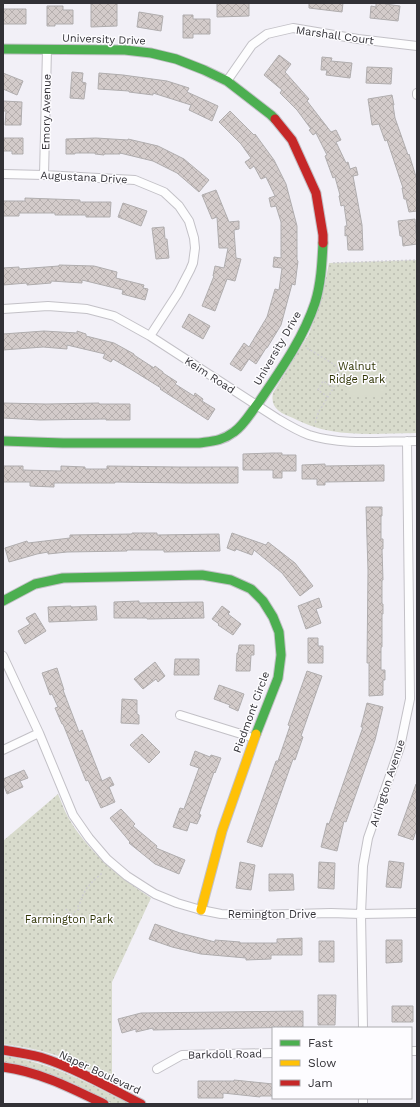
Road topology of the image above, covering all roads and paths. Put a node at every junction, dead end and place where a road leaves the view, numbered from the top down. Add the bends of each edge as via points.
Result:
1 (417, 46) edge
2 (3, 48) edge
3 (47, 49) junction
4 (227, 81) junction
5 (3, 174) edge
6 (44, 175) junction
7 (417, 260) edge
8 (333, 263) dead end
9 (3, 309) edge
10 (150, 336) junction
11 (307, 348) dead end
12 (334, 388) junction
13 (328, 397) junction
14 (257, 406) junction
15 (315, 424) dead end
16 (3, 441) edge
17 (407, 441) junction
18 (417, 441) edge
19 (413, 573) edge
20 (3, 602) edge
21 (3, 656) edge
22 (180, 715) dead end
23 (39, 733) junction
24 (254, 738) junction
25 (3, 750) edge
26 (102, 872) dead end
27 (66, 909) dead end
28 (201, 910) junction
29 (417, 913) edge
30 (361, 914) junction
31 (363, 1027) edge
32 (3, 1050) edge
33 (272, 1053) edge
34 (3, 1067) edge
35 (157, 1069) dead end
36 (104, 1104) edge
37 (141, 1104) edge

1 - 4 street, Marshall Court via 293,28 268,34 252,45
2 - 3 street, University Drive
3 - 4 street, University Drive via 151,53 185,62
3 - 6 street, Emory Avenue
4 - 14 street, University Drive via 271,115 292,140 316,193 323,235 322,270 315,303 300,337
5 - 6 street, Augustana Drive
6 - 10 street, Augustana Drive via 135,180 164,192 179,206 192,230 195,248 193,263 178,293
7 - 8 path
9 - 10 street, Keim Road via 48,306 87,309 114,316
10 - 14 street, Keim Road
11 - 12 path via 338,368 339,379
12 - 13 path
12 - 13 path via 323,381 318,390
13 - 15 path via 318,413
14 - 16 street, University Drive via 234,432 217,440 199,443
14 - 17 street, Keim Road via 288,425 324,439 343,442
17 - 18 street, Keim Road
17 - 19 street, Arlington Avenue
19 - 30 street, Arlington Avenue via 410,699 400,747 368,838 362,866
20 - 24 street, Piedmont Circle via 35,584 63,578 202,575 231,580 251,589 263,601 273,617 279,632 281,655 278,678
21 - 23 street, Remington Drive
22 - 24 street
23 - 25 street
23 - 28 street, Remington Drive via 73,815 107,859 127,876 156,894
24 - 28 street, Piedmont Circle via 222,831
26 - 27 path via 83,893 79,909 70,915
28 - 30 street, Remington Drive via 250,915
29 - 30 street, Remington Drive
30 - 31 street, Arlington Avenue
32 - 37 street, Naper Boulevard via 49,1060
33 - 35 street, Barkdoll Road via 182,1055
34 - 36 street via 43,1076

